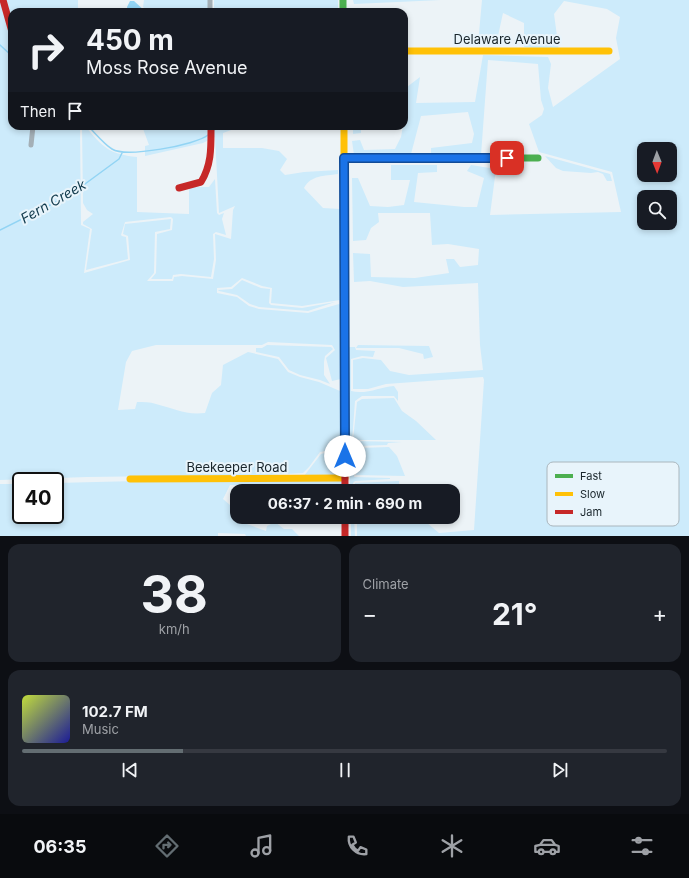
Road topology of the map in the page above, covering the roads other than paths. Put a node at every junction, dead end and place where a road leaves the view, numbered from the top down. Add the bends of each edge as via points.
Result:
1 (3, 0) edge
2 (8, 18) edge
3 (408, 51) edge
4 (609, 51) dead end
5 (33, 130) edge
6 (211, 130) edge
7 (344, 130) edge
8 (31, 145) dead end
9 (344, 158) junction
10 (538, 158) dead end
11 (179, 188) dead end
12 (345, 478) junction
13 (130, 479) dead end
14 (345, 484) edge
15 (345, 524) edge
16 (345, 536) edge

1 - 2 street
3 - 4 street, Delaware Avenue
5 - 8 street
6 - 11 street via 211,162 207,173 202,182
7 - 9 street
9 - 10 street
9 - 12 street
12 - 13 street, Beekeeper Road
12 - 14 street
15 - 16 street

